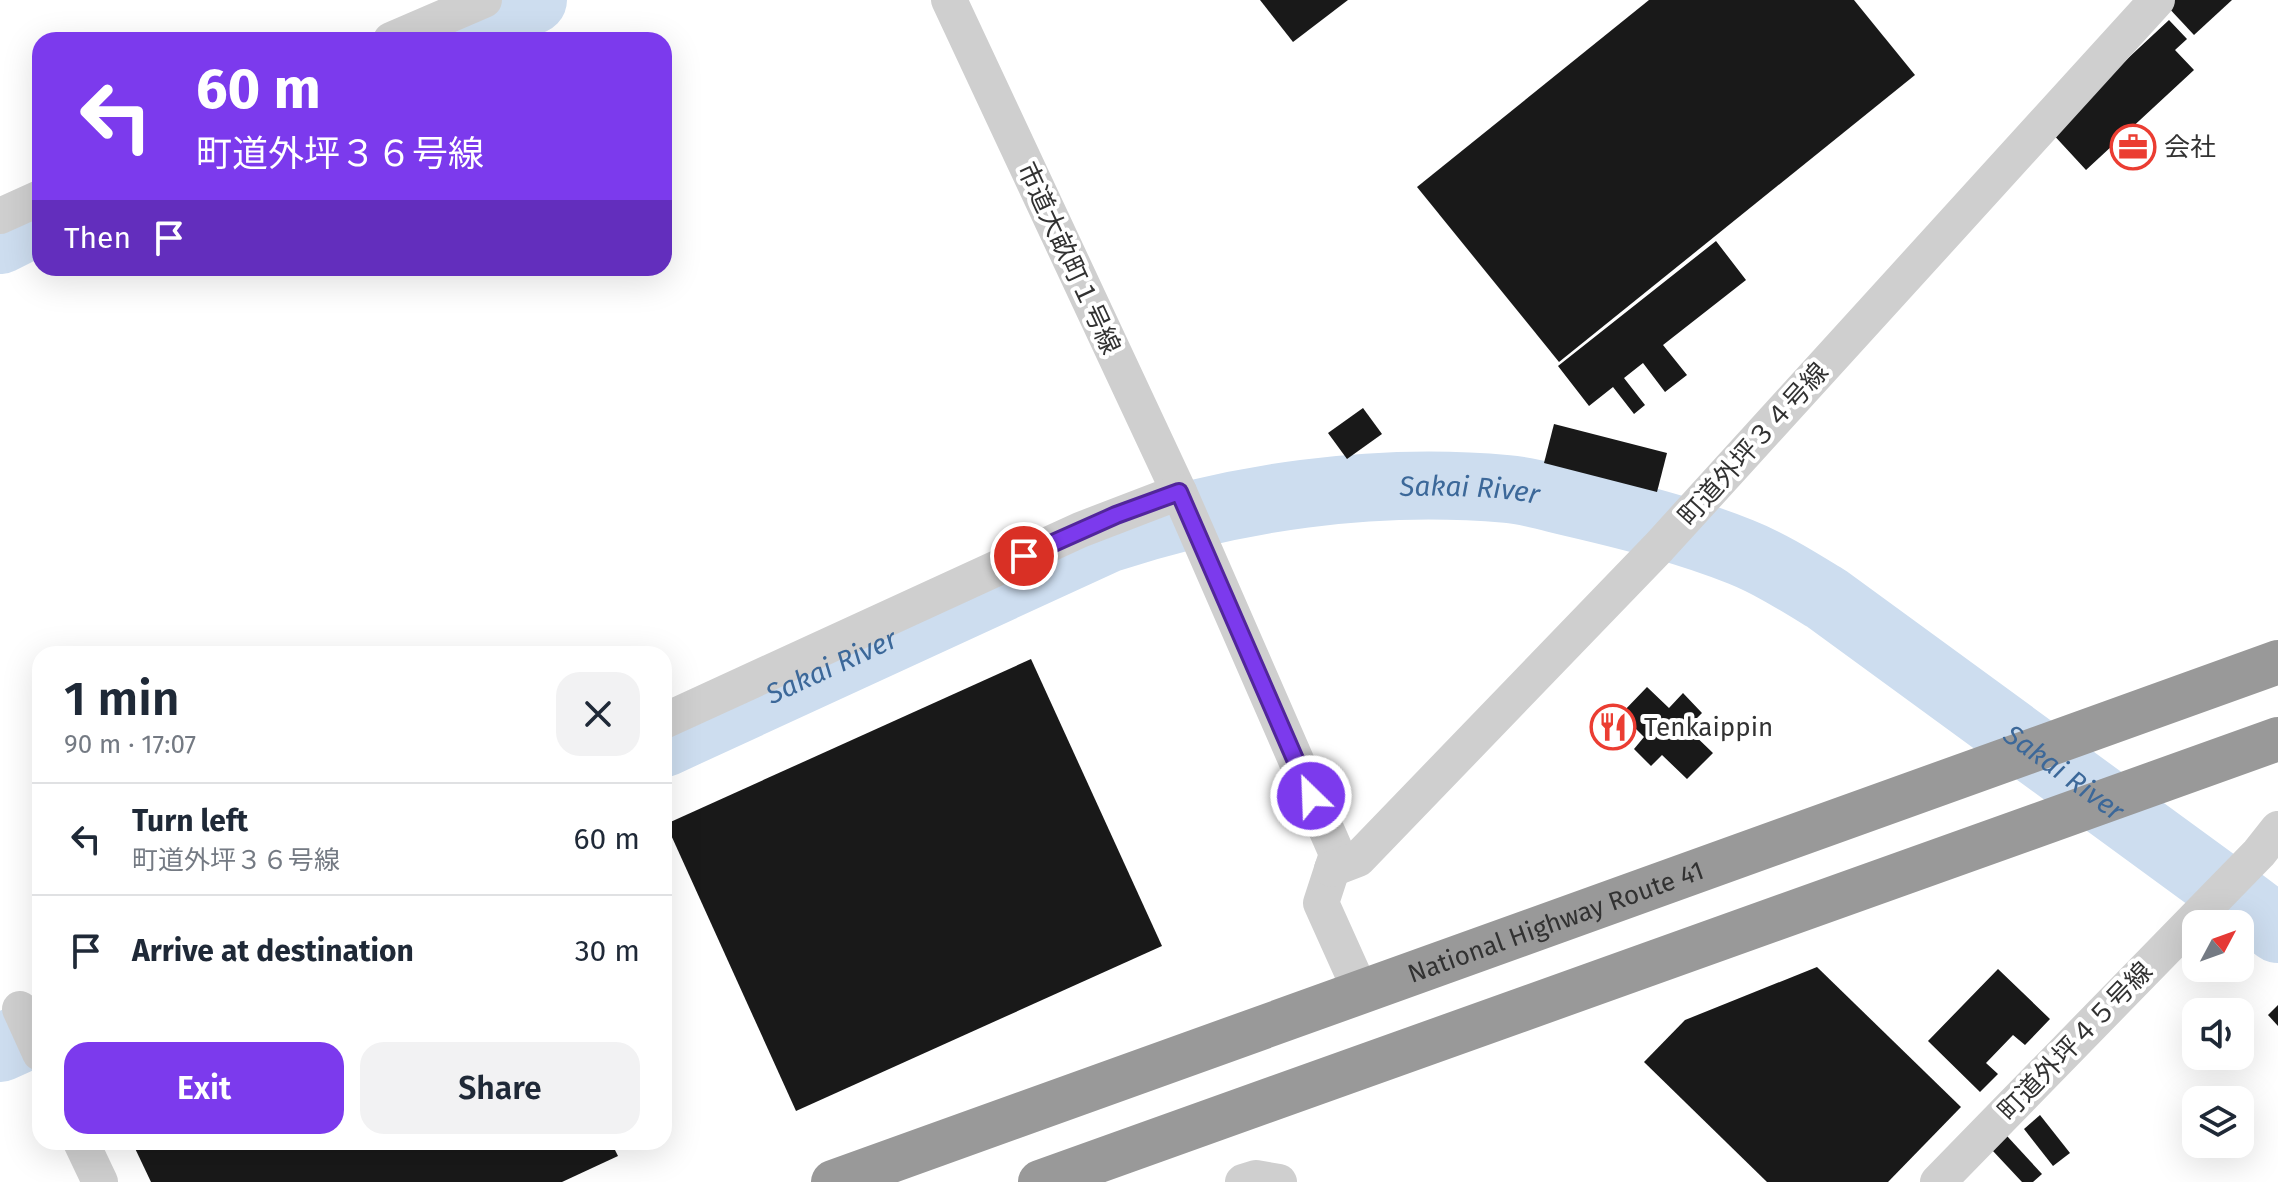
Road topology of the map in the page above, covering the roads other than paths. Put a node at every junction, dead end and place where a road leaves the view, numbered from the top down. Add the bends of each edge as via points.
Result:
1 (484, 0) edge
2 (949, 0) edge
3 (2157, 0) edge
4 (410, 32) edge
5 (32, 202) edge
6 (0, 216) edge
7 (1186, 509) junction
8 (2278, 662) edge
9 (672, 717) edge
10 (2278, 739) edge
11 (2278, 829) edge
12 (1332, 869) junction
13 (1361, 992) junction
14 (22, 1013) dead end
15 (32, 1035) edge
16 (85, 1150) edge
17 (100, 1182) edge
18 (833, 1182) edge
19 (1040, 1182) edge
20 (1243, 1182) edge
21 (1279, 1182) edge
22 (1938, 1182) edge

1 - 4 street
2 - 7 street, 市道大畝町１号線
3 - 12 street, 町道外坪３４号線 via 1659,547 1358,859
5 - 6 street
7 - 9 street via 1080,530
7 - 12 street, 市道大畝町１号線 via 1337,854
8 - 13 highway, National Highway Route 41
10 - 19 highway
11 - 22 street, 町道外坪４５号線
12 - 13 street via 1321,903
13 - 18 highway, National Highway Route 41
14 - 15 street
16 - 17 street
20 - 21 street

